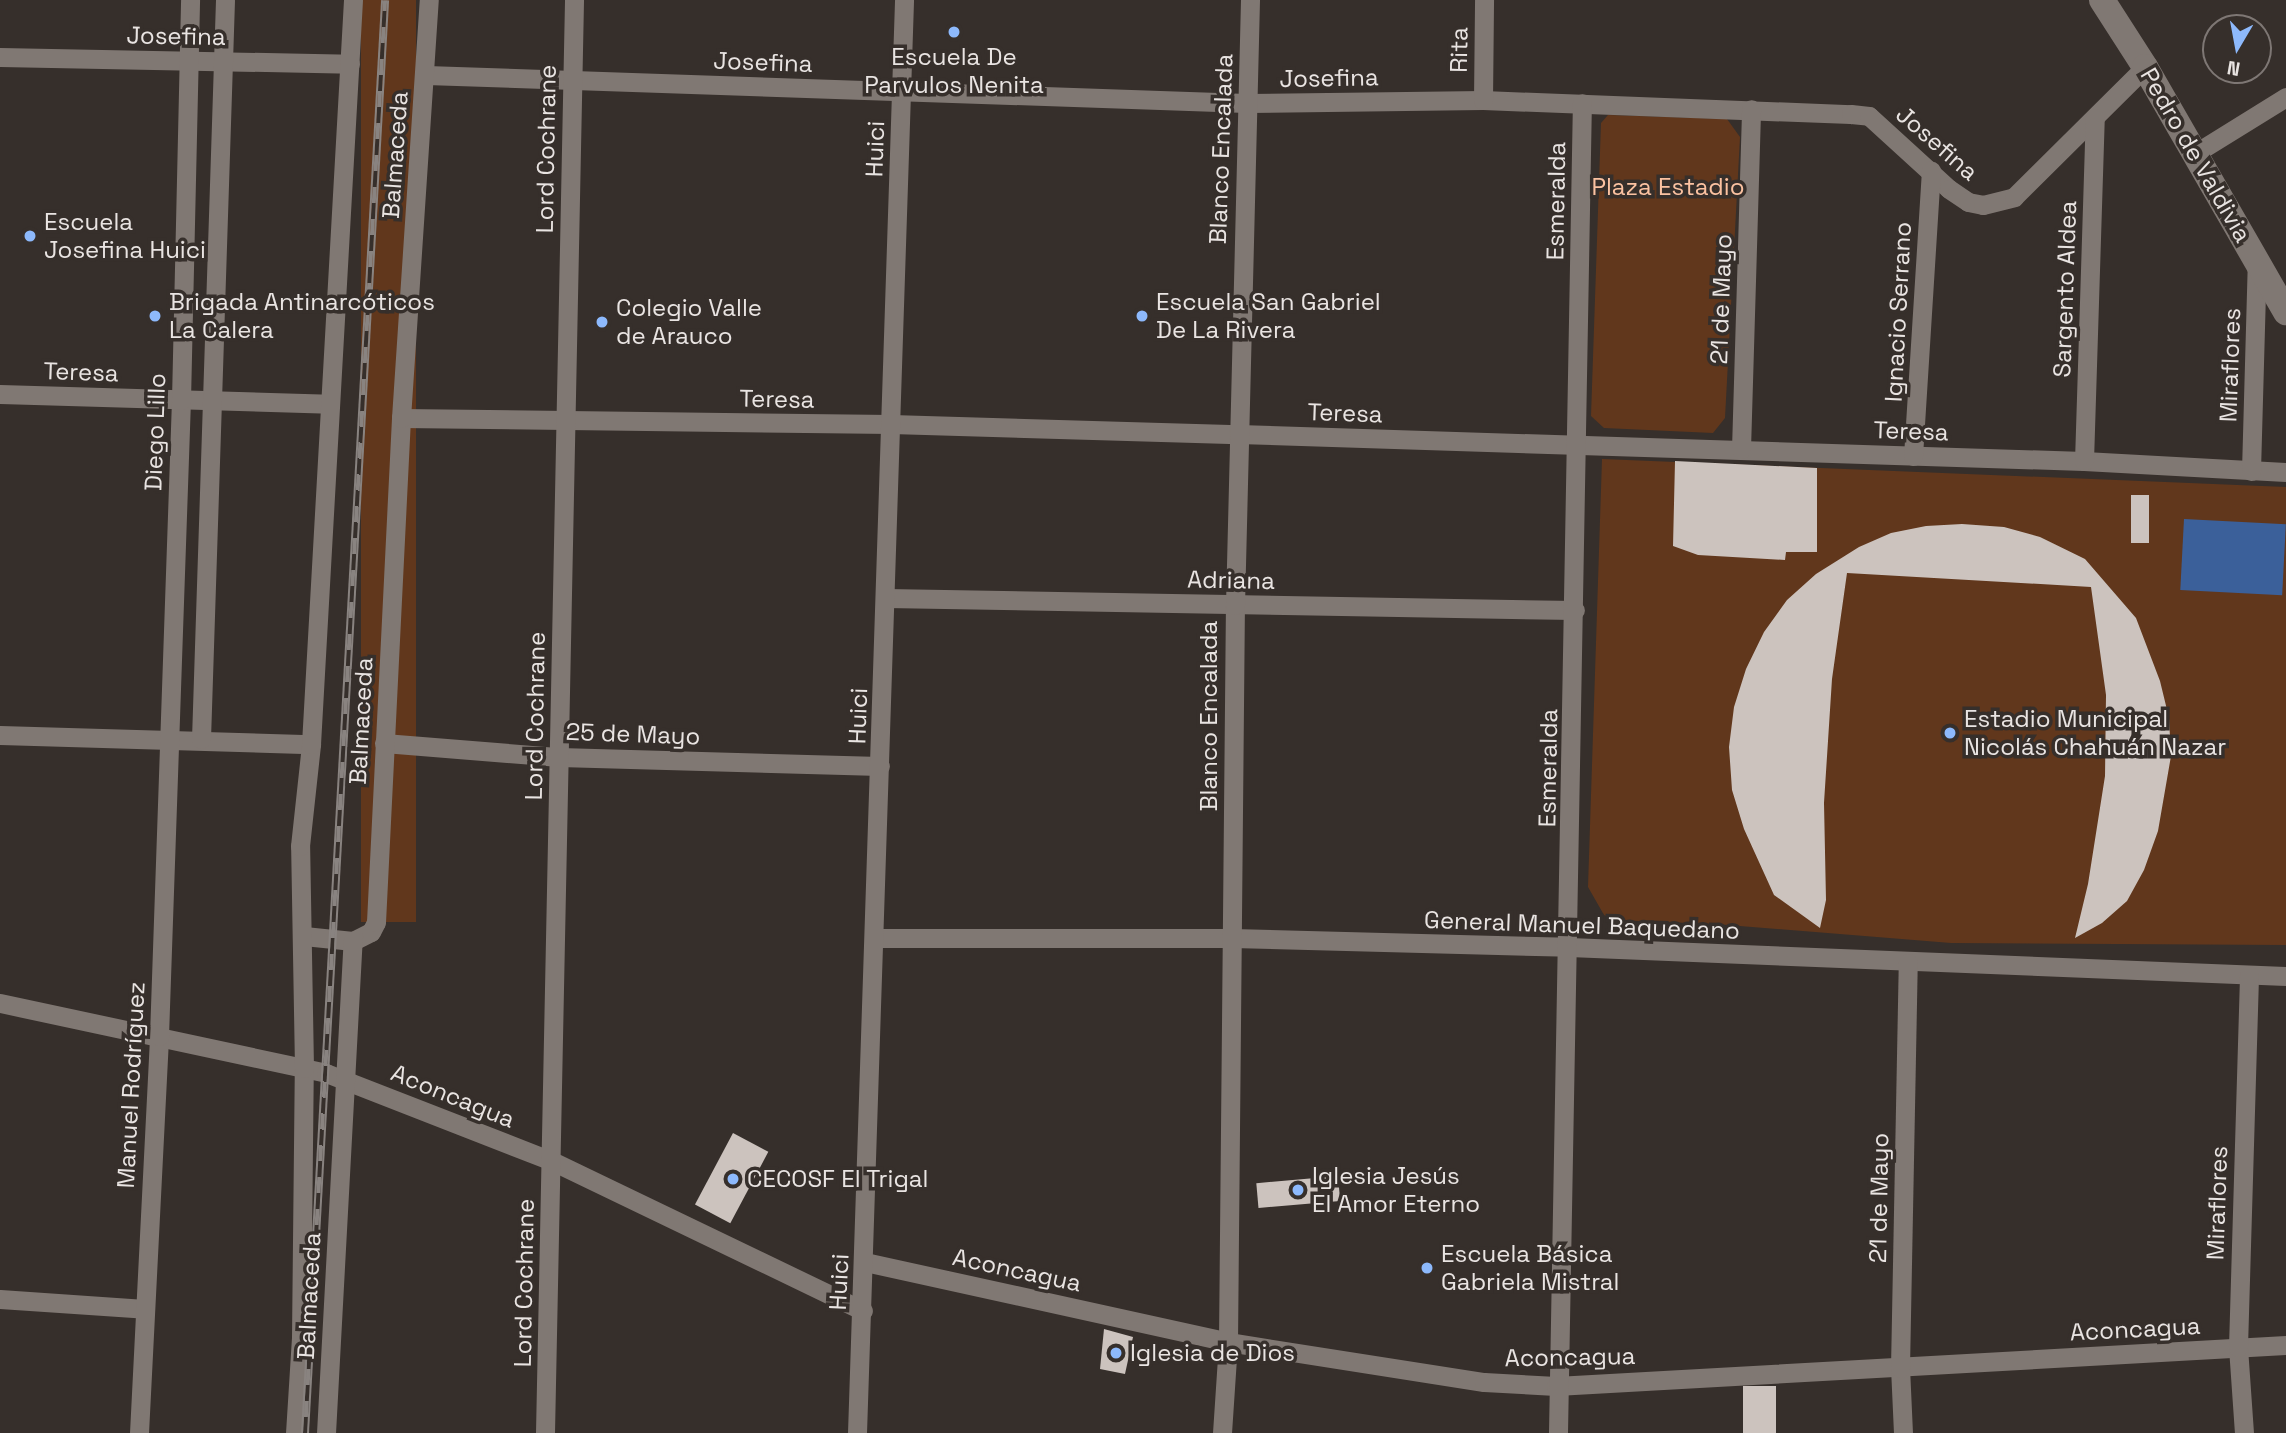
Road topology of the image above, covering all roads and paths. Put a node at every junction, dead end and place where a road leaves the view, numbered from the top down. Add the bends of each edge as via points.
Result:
1 (190, 0) edge
2 (225, 0) edge
3 (353, 0) edge
4 (429, 0) edge
5 (574, 0) edge
6 (904, 0) edge
7 (1250, 0) edge
8 (1484, 0) edge
9 (2102, 0) edge
10 (0, 57) edge
11 (188, 61) junction
12 (223, 62) junction
13 (350, 64) junction
14 (2145, 67) junction
15 (426, 75) junction
16 (571, 80) junction
17 (902, 91) junction
18 (2286, 97) edge
19 (1483, 100) junction
20 (1247, 103) junction
21 (1582, 103) junction
22 (1751, 109) junction
23 (2095, 118) junction
24 (2194, 154) junction
25 (1931, 171) junction
26 (2257, 261) junction
27 (2284, 305) edge
28 (0, 394) edge
29 (181, 400) junction
30 (211, 401) junction
31 (329, 404) junction
32 (401, 418) junction
33 (567, 421) junction
34 (891, 424) junction
35 (1238, 434) junction
36 (1577, 446) junction
37 (1741, 449) junction
38 (1913, 456) junction
39 (2084, 461) junction
40 (2251, 471) junction
41 (2286, 472) edge
42 (886, 598) junction
43 (1235, 605) junction
44 (1575, 610) junction
45 (0, 735) edge
46 (201, 739) junction
47 (169, 740) junction
48 (384, 743) junction
49 (311, 744) junction
50 (559, 757) junction
51 (880, 766) junction
52 (304, 936) junction
53 (875, 937) junction
54 (1232, 938) junction
55 (353, 941) junction
56 (1569, 947) junction
57 (1908, 963) junction
58 (2249, 975) junction
59 (2286, 976) edge
60 (0, 1003) edge
61 (159, 1037) junction
62 (303, 1068) junction
63 (344, 1079) junction
64 (552, 1161) junction
65 (865, 1262) junction
66 (0, 1299) edge
67 (145, 1309) junction
68 (863, 1311) junction
69 (1228, 1342) junction
70 (2286, 1345) edge
71 (2238, 1347) junction
72 (1900, 1368) junction
73 (1556, 1386) junction
74 (139, 1433) edge
75 (295, 1433) edge
76 (326, 1433) edge
77 (545, 1433) edge
78 (857, 1433) edge
79 (1222, 1433) edge
80 (1558, 1433) edge
81 (1903, 1433) edge
82 (2244, 1433) edge

1 - 11 street, Diego Lillo
2 - 12 street
3 - 13 street, Balmaceda
4 - 15 street, Balmaceda
5 - 16 street, Lord Cochrane
6 - 17 street, Huici
7 - 20 street, Blanco Encalada
8 - 19 street, Rita
9 - 14 street, Pedro de Valdivia
10 - 11 street, Josefina
11 - 12 street, Josefina
11 - 29 street, Diego Lillo
12 - 13 street, Josefina
12 - 30 street
13 - 31 street, Balmaceda
14 - 23 street, Josefina
14 - 24 street, Pedro de Valdivia
15 - 16 street, Josefina
15 - 32 street, Balmaceda
16 - 17 street, Josefina
16 - 33 street, Lord Cochrane
17 - 20 street, Josefina
17 - 34 street, Huici
18 - 24 street
19 - 20 street, Josefina
19 - 21 street, Josefina
20 - 35 street, Blanco Encalada
21 - 22 street, Josefina
21 - 36 street, Esmeralda
22 - 25 street, Josefina via 1869,116
22 - 37 street, 21 de Mayo
23 - 25 street, Josefina via 2035,179 1999,203 1968,202
23 - 39 street, Sargento Aldea
24 - 26 street, Pedro de Valdivia
25 - 38 street, Ignacio Serrano
26 - 27 street, Pedro de Valdivia
26 - 40 street, Miraflores
28 - 29 street, Teresa
29 - 30 street, Teresa
29 - 47 street, Diego Lillo
30 - 31 street, Teresa
30 - 46 street
31 - 49 street, Balmaceda
32 - 33 street, Teresa
32 - 48 street, Balmaceda
33 - 34 street, Teresa
33 - 50 street, Lord Cochrane
34 - 35 street, Teresa
34 - 42 street, Huici
35 - 36 street, Teresa
35 - 43 street, Blanco Encalada
36 - 37 street, Teresa
36 - 44 street, Esmeralda
37 - 38 street, Teresa
38 - 39 street, Teresa
39 - 40 street, Teresa
40 - 41 street, Teresa
42 - 43 street, Adriana
42 - 51 street, Huici
43 - 44 street, Adriana
43 - 54 street, Blanco Encalada
44 - 56 street, Esmeralda
45 - 47 street
46 - 47 street
46 - 49 street
47 - 61 street, Manuel Rodríguez
48 - 50 street, 25 de Mayo
48 - 55 street, Balmaceda via 376,922 371,932
49 - 52 street, Balmaceda via 300,846
50 - 51 street, 25 de Mayo
50 - 64 street, Lord Cochrane
51 - 53 street, Huici
52 - 55 street
52 - 62 street, Balmaceda
53 - 54 street, General Manuel Baquedano
53 - 65 street, Huici
54 - 56 street, General Manuel Baquedano
54 - 69 street, Blanco Encalada
55 - 63 street, Balmaceda
56 - 57 street, General Manuel Baquedano
56 - 73 street, Esmeralda
57 - 58 street, General Manuel Baquedano
57 - 72 street, 21 de Mayo
58 - 59 street, General Manuel Baquedano
58 - 71 street, Miraflores
60 - 61 street, Aconcagua
61 - 62 street, Aconcagua
61 - 67 street, Manuel Rodríguez
62 - 63 street, Aconcagua
62 - 75 street, Balmaceda via 301,1337
63 - 64 street, Aconcagua
63 - 76 street, Balmaceda
64 - 68 street, Aconcagua
64 - 77 street, Lord Cochrane
65 - 68 street, Huici
65 - 69 street, Aconcagua
66 - 67 street
67 - 74 street, Manuel Rodríguez
68 - 78 street, Huici
69 - 73 street, Aconcagua via 1484,1382
69 - 79 street, Blanco Encalada
70 - 71 street, Aconcagua
71 - 72 street, Aconcagua
71 - 82 street, Miraflores
72 - 73 street, Aconcagua
72 - 81 street, 21 de Mayo
73 - 80 street, Esmeralda

